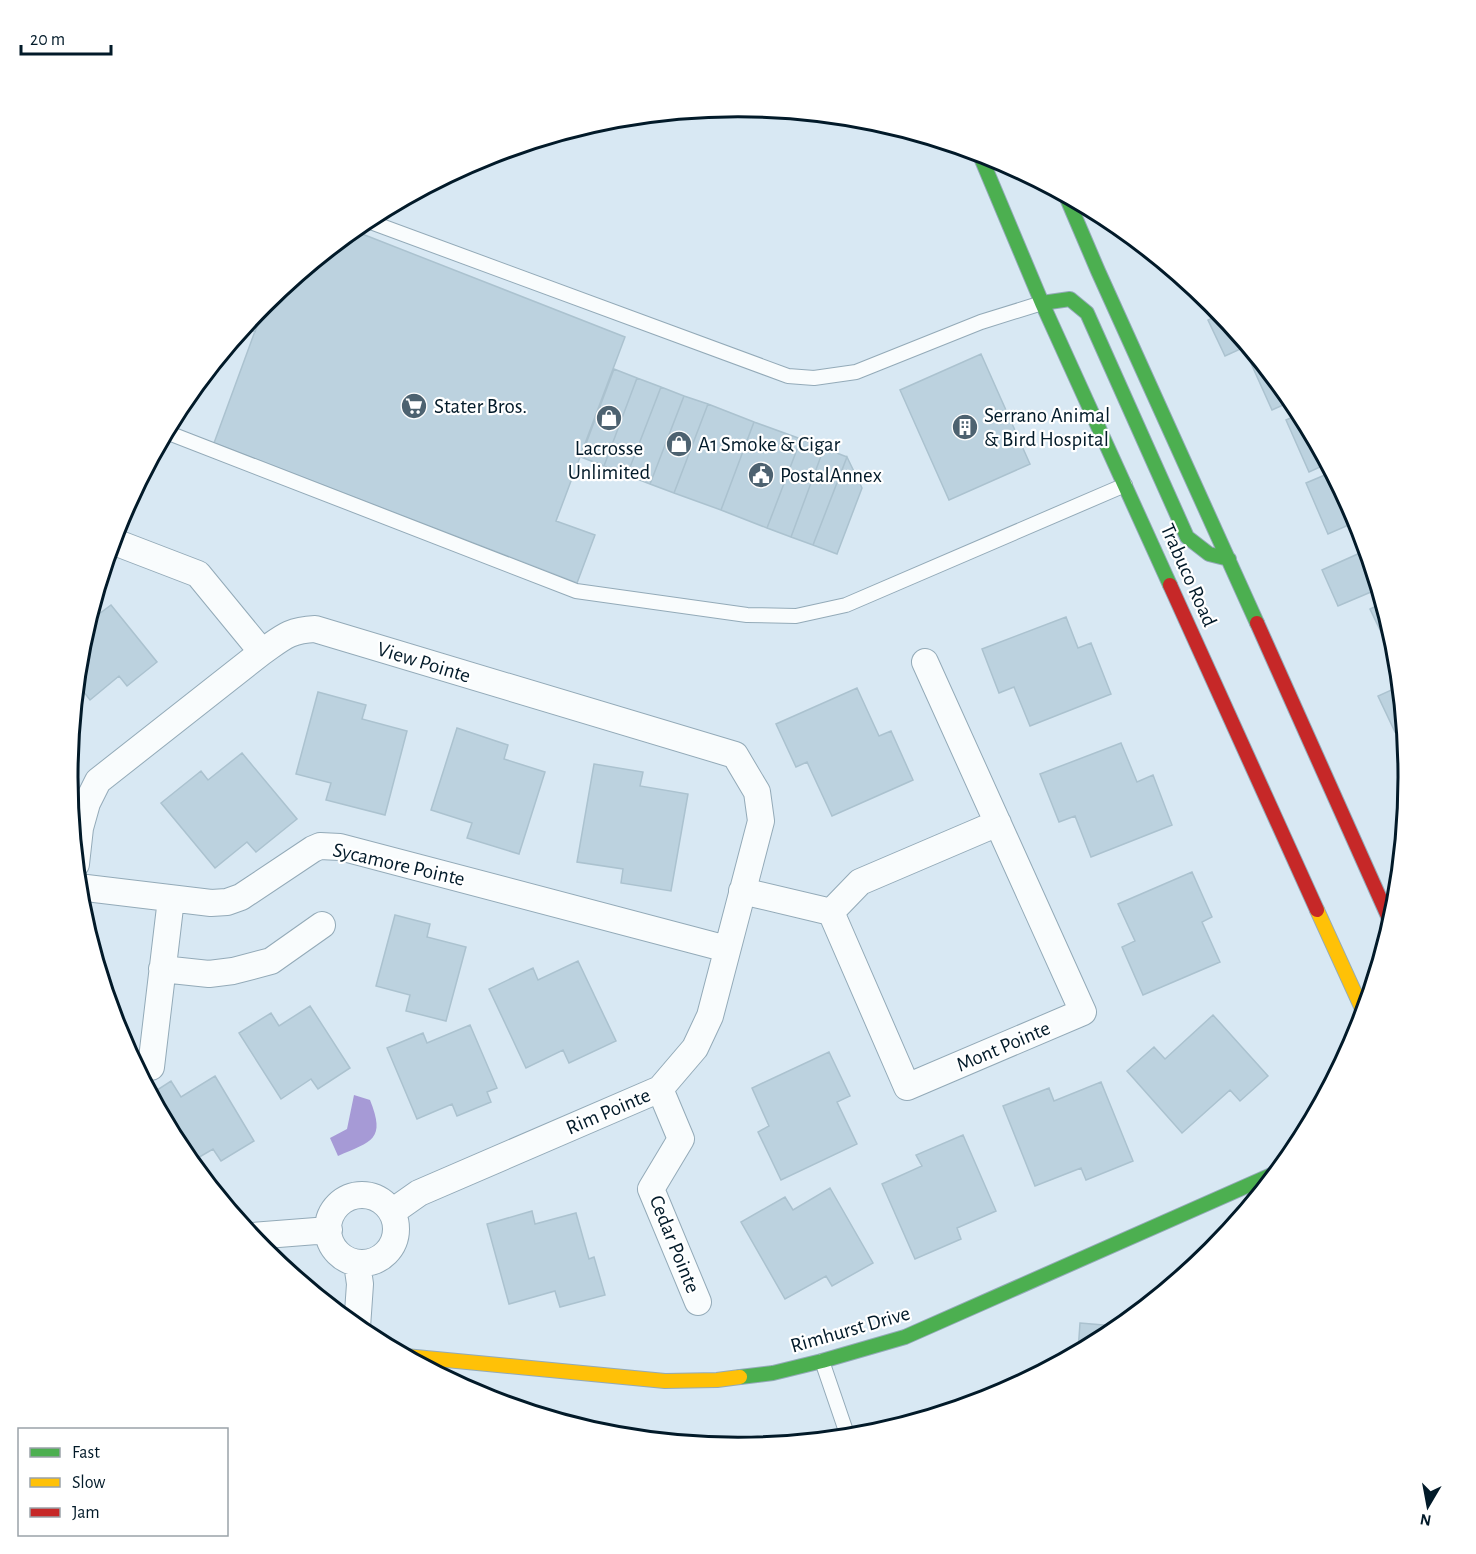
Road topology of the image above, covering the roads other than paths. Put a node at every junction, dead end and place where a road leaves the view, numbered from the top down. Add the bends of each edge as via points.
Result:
1 (984, 164) edge
2 (1071, 207) edge
3 (377, 224) edge
4 (1042, 303) junction
5 (174, 435) edge
6 (1125, 485) junction
7 (121, 544) edge
8 (1228, 559) junction
9 (262, 652) junction
10 (925, 662) dead end
11 (998, 823) junction
12 (80, 828) edge
13 (88, 888) edge
14 (742, 891) junction
15 (171, 898) junction
16 (1384, 909) edge
17 (831, 912) junction
18 (322, 925) dead end
19 (727, 949) junction
20 (162, 969) junction
21 (1359, 1001) edge
22 (151, 1067) dead end
23 (660, 1089) junction
24 (1262, 1179) edge
25 (392, 1212) junction
26 (328, 1230) junction
27 (263, 1235) edge
28 (357, 1263) junction
29 (698, 1302) dead end
30 (358, 1317) edge
31 (425, 1358) edge
32 (822, 1360) junction
33 (845, 1428) edge

1 - 4 main road, Trabuco Road
2 - 8 main road, Trabuco Road
3 - 4 lane via 788,376 814,378 856,372 981,322
4 - 6 main road, Trabuco Road
4 - 8 main road via 1070,299 1087,313 1187,537 1209,554
5 - 6 lane via 576,591 747,615 796,616 846,605
6 - 21 main road, Trabuco Road
7 - 9 street via 198,574
8 - 16 main road, Trabuco Road
9 - 12 street, View Pointe via 98,781
9 - 14 street, View Pointe via 297,630 315,629 735,755 757,792 761,821
10 - 11 street, Mont Pointe
11 - 17 street via 860,882
11 - 17 street, Mont Pointe via 1083,1012 907,1087
13 - 15 street, Sycamore Pointe
14 - 17 street
14 - 19 street, Rim Pointe
15 - 19 street, Sycamore Pointe via 227,902 241,897 306,852 320,846 340,847
15 - 20 street
18 - 20 street via 271,961 209,974
19 - 23 street, Rim Pointe via 710,1016 695,1048
20 - 22 street
23 - 25 street, Rim Pointe via 419,1193
23 - 29 street, Cedar Pointe via 681,1139 651,1189
24 - 32 main road, Rimhurst Drive via 905,1337
25 - 26 street via 375,1197 345,1199 334,1209
25 - 28 street via 396,1235 390,1249 379,1260
26 - 27 street
26 - 28 street via 337,1252
28 - 30 street
31 - 32 main road, Rimhurst Drive via 665,1381 717,1380
32 - 33 lane

